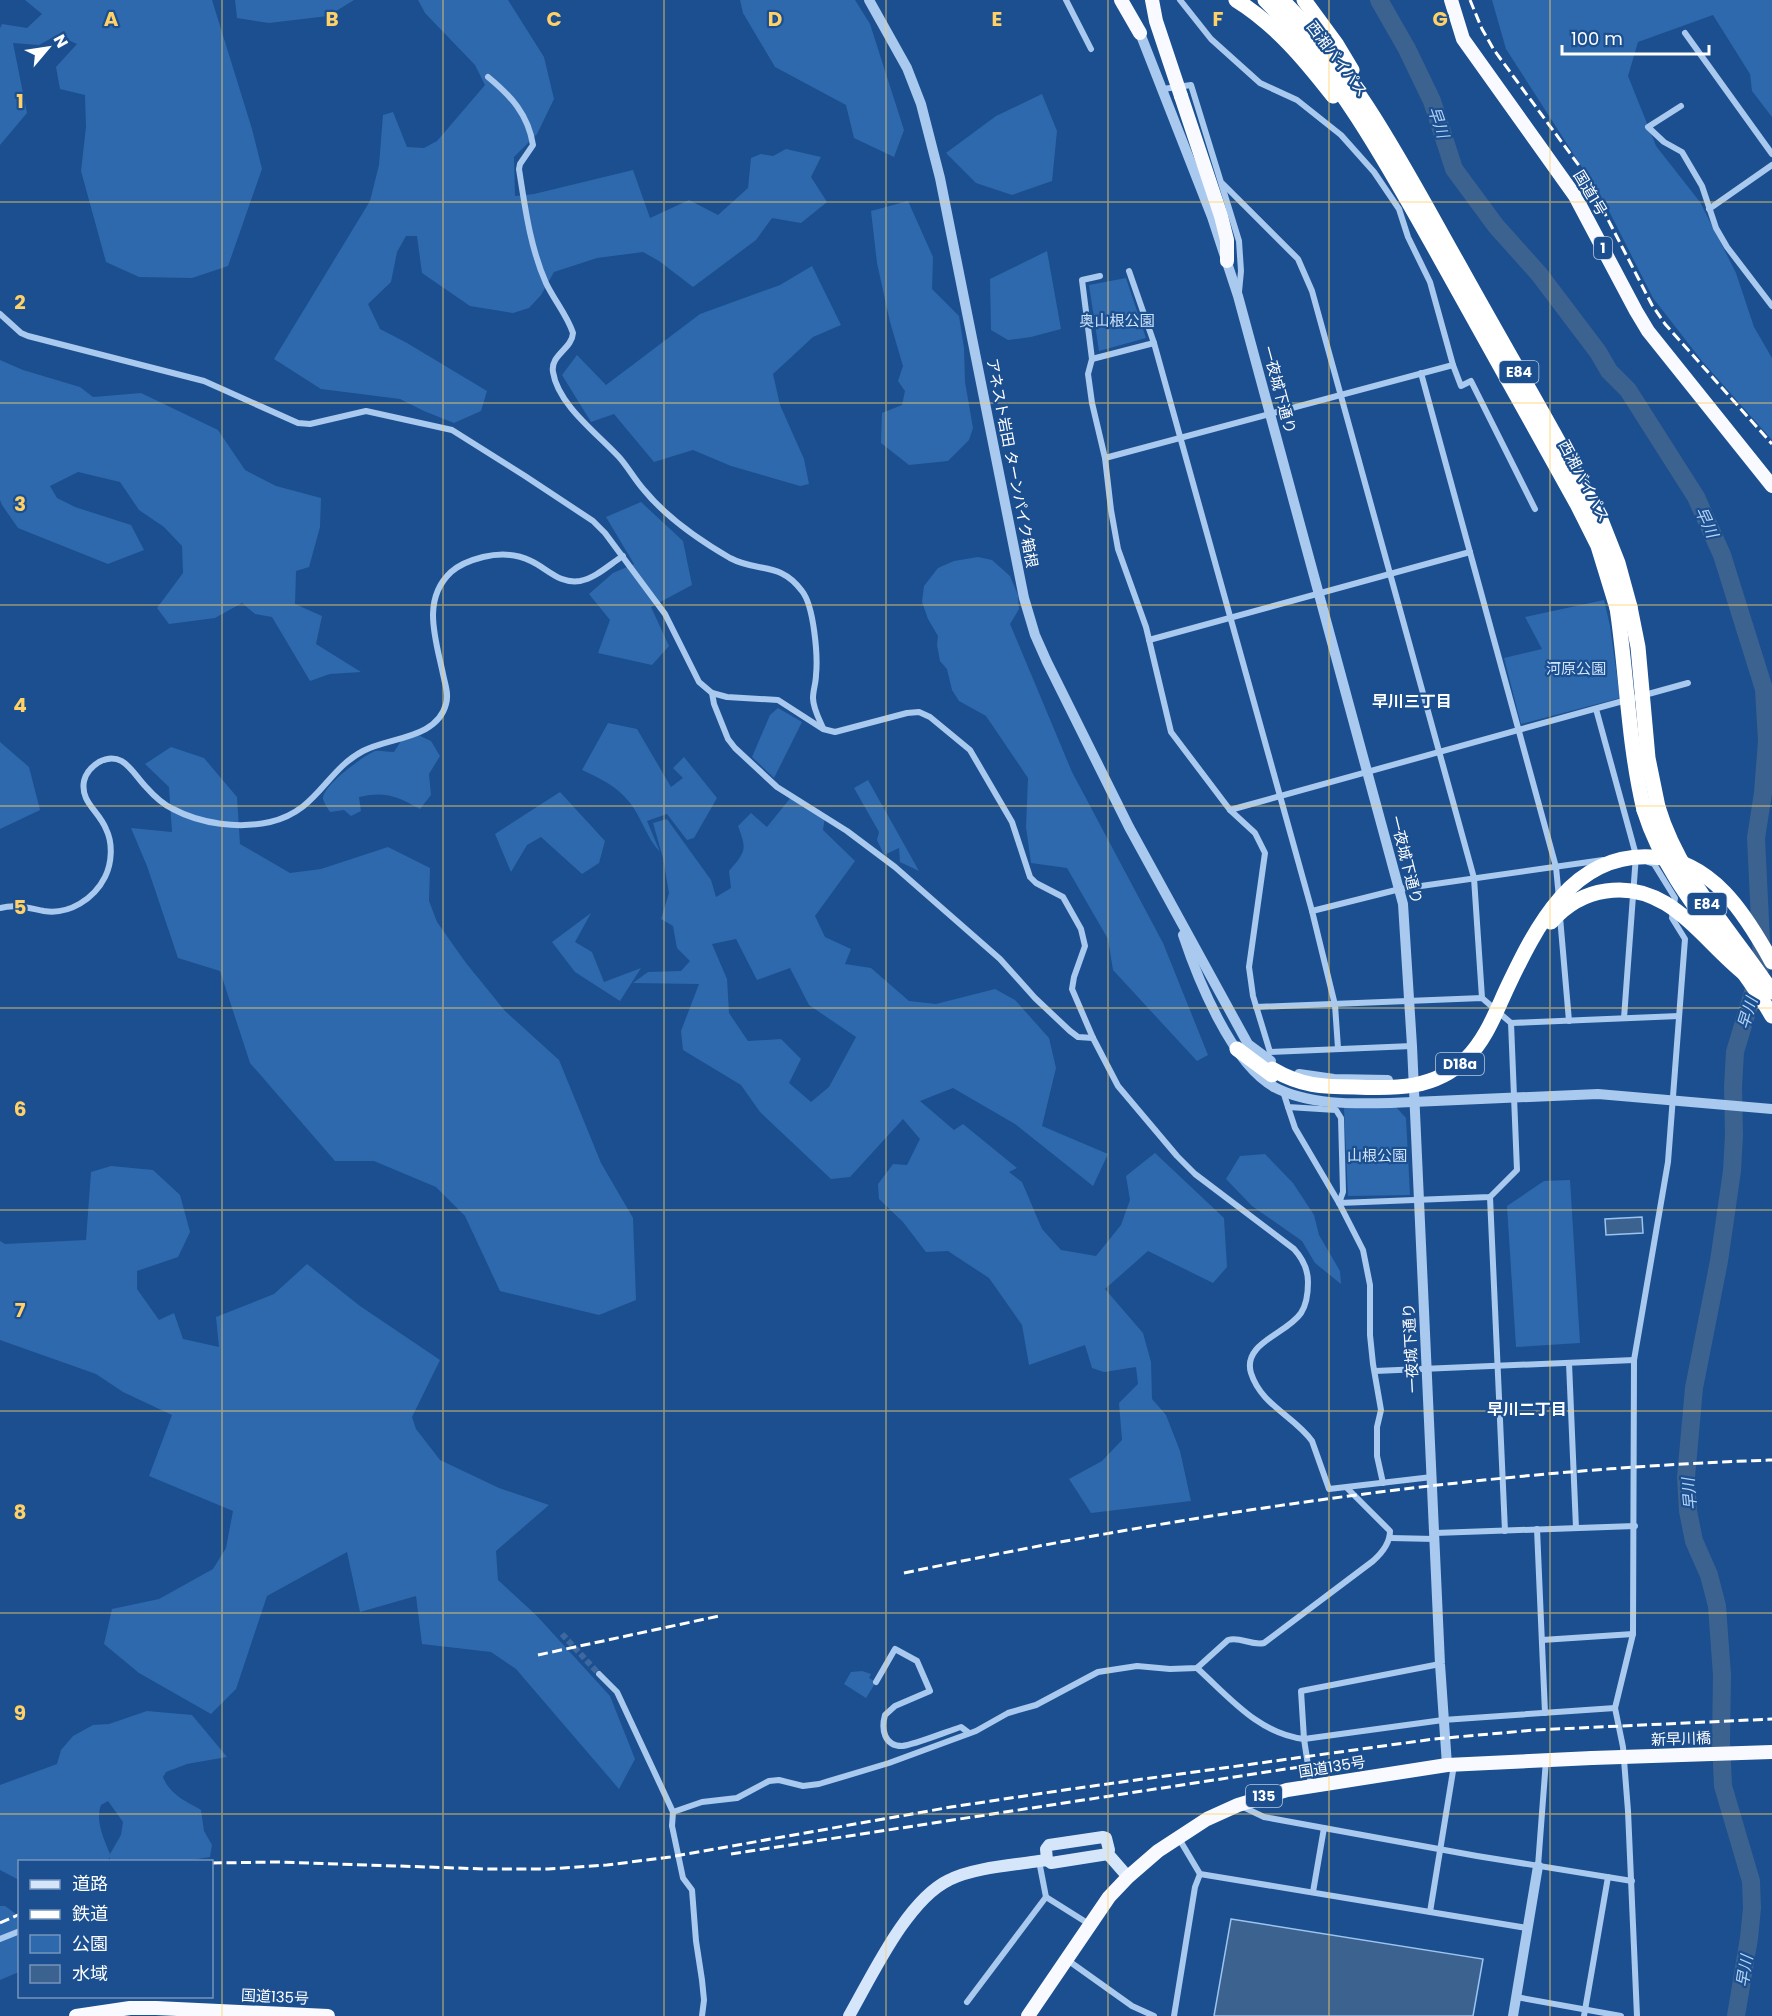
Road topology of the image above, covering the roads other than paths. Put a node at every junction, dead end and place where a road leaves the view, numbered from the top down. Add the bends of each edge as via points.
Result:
1 (869, 0) edge
2 (1066, 0) edge
3 (1121, 0) edge
4 (1126, 0) edge
5 (1152, 0) edge
6 (1180, 0) edge
7 (1236, 0) edge
8 (1265, 0) edge
9 (1282, 0) edge
10 (1304, 0) edge
11 (1451, 0) edge
12 (1140, 33) junction
13 (1685, 33) dead end
14 (1091, 49) dead end
15 (488, 77) dead end
16 (1163, 89) junction
17 (1681, 106) dead end
18 (1391, 144) junction
19 (1772, 154) edge
20 (1772, 165) edge
21 (1396, 180) junction
22 (1223, 184) junction
23 (1709, 209) junction
24 (1227, 261) junction
25 (1129, 272) dead end
26 (1100, 276) dead end
27 (1238, 297) junction
28 (1771, 303) edge
29 (0, 314) edge
30 (1154, 342) junction
31 (1092, 359) junction
32 (1453, 365) junction
33 (1421, 373) junction
34 (1342, 394) junction
35 (1270, 414) junction
36 (1182, 439) junction
37 (1105, 458) junction
38 (1772, 486) edge
39 (1535, 509) dead end
40 (1470, 552) junction
41 (623, 556) junction
42 (1389, 574) junction
43 (1319, 593) junction
44 (1624, 607) junction
45 (1231, 617) junction
46 (1149, 640) junction
47 (1688, 683) dead end
48 (712, 693) junction
49 (1596, 709) junction
50 (823, 729) junction
51 (1518, 729) junction
52 (1440, 751) junction
53 (1368, 772) junction
54 (1280, 795) junction
55 (1230, 810) junction
56 (1636, 857) junction
57 (1556, 867) junction
58 (1474, 878) junction
59 (1400, 889) junction
60 (0, 908) edge
61 (1312, 911) junction
62 (1772, 962) edge
63 (1745, 974) junction
64 (1772, 992) edge
65 (1482, 998) junction
66 (1409, 1001) junction
67 (1335, 1005) junction
68 (1256, 1007) junction
69 (1679, 1016) junction
70 (1772, 1016) edge
71 (1624, 1018) junction
72 (1569, 1021) junction
73 (1511, 1023) junction
74 (1093, 1038) junction
75 (1412, 1046) junction
76 (1243, 1047) joint
77 (1338, 1048) junction
78 (1272, 1069) junction
79 (1413, 1078) junction
80 (1513, 1097) junction
81 (1678, 1099) junction
82 (1414, 1101) junction
83 (1288, 1107) junction
84 (1772, 1109) edge
85 (1490, 1197) junction
86 (1419, 1201) junction
87 (1339, 1203) junction
88 (1635, 1360) junction
89 (1569, 1363) junction
90 (1498, 1366) junction
91 (1427, 1369) junction
92 (1375, 1371) junction
93 (1432, 1477) junction
94 (1383, 1483) junction
95 (1347, 1488) junction
96 (1635, 1526) junction
97 (1576, 1528) junction
98 (1537, 1529) junction
99 (1505, 1531) junction
100 (1435, 1536) junction
101 (1390, 1538) junction
102 (1633, 1634) junction
103 (1542, 1640) junction
104 (1440, 1664) junction
105 (1197, 1668) junction
106 (599, 1674) tunnel mouth
107 (876, 1682) dead end
108 (1616, 1708) junction
109 (1545, 1713) junction
110 (1443, 1720) junction
111 (969, 1733) junction
112 (1304, 1739) junction
113 (1772, 1752) edge
114 (1592, 1758) joint
115 (1546, 1760) junction
116 (1451, 1765) junction
117 (1311, 1787) junction
118 (1238, 1805) junction
119 (673, 1812) junction
120 (1324, 1828) junction
121 (1178, 1836) junction
122 (1439, 1849) junction
123 (1108, 1854) junction
124 (1043, 1860) junction
125 (1538, 1866) junction
126 (1200, 1874) junction
127 (1608, 1876) junction
128 (1128, 1877) junction
129 (1632, 1881) junction
130 (1313, 1892) junction
131 (1047, 1897) junction
132 (1430, 1912) junction
133 (1089, 1924) junction
134 (1527, 1928) junction
135 (18, 1932) edge
136 (0, 1940) edge
137 (1065, 1959) junction
138 (1516, 1997) junction
139 (967, 2002) dead end
140 (1585, 2013) edge
141 (76, 2016) edge
142 (328, 2016) edge
143 (702, 2016) edge
144 (849, 2016) edge
145 (1029, 2016) edge
146 (1154, 2016) edge
147 (1174, 2016) edge
148 (1513, 2016) edge
149 (1621, 2016) edge
150 (1637, 2016) edge

1 - 76 street, アネスト岩田 ターンパイク箱根 / D18a via 907,68 927,125 1024,598 1035,634 1124,818 1176,914 1202,986
2 - 14 street
3 - 12 highway
4 - 12 street, 一夜城下通り
5 - 24 highway, bridge via 1221,216
6 - 32 street via 1211,39 1260,83 1296,100 1341,135 1374,172 1400,209 1408,237 1430,282
7 - 21 highway via 1275,29 1299,54
8 - 21 highway, 西湘バイパス / E84 via 1339,87
9 - 18 highway, 西湘バイパス / E84 via 1341,69
10 - 18 highway via 1337,45
11 - 38 highway, 国道1号 / 1 via 1463,39 1575,196 1648,331
12 - 16 street, 一夜城下通り
13 - 19 street
15 - 50 street via 520,109 532,139 533,145 519,168 526,216 545,282 573,333 552,369 558,386 590,430 619,457 665,512 729,557 785,574 806,596 817,672 814,703
16 - 22 street via 1191,85
16 - 24 street, 一夜城下通り
17 - 23 street via 1648,127 1682,152 1702,186
18 - 44 highway, 西湘バイパス / E84 via 1597,513 1618,563
20 - 23 street
21 - 44 highway, 西湘バイパス / E84 via 1583,514
22 - 27 street via 1239,241
22 - 34 street via 1298,259 1312,291
23 - 28 street via 1727,247
24 - 27 street, 一夜城下通り
25 - 30 street
26 - 31 street via 1082,279
27 - 35 street, 一夜城下通り
29 - 41 street via 28,336 204,381 298,423 310,424 366,411 452,430 593,521
30 - 31 street
30 - 36 street
31 - 37 street via 1088,374
32 - 33 street
32 - 39 street via 1461,386 1471,381
33 - 34 street
33 - 40 street
34 - 35 street
34 - 42 street
35 - 36 street
35 - 43 street, 一夜城下通り
36 - 37 street
36 - 45 street
37 - 46 street via 1118,549
40 - 42 street
40 - 51 street
41 - 48 street via 665,614 699,682
41 - 60 street via 579,581 559,579 533,562 506,554 474,560 452,571 439,587 432,612 447,692 438,718 409,736 364,750 347,761 315,797 285,816 251,824 197,819 156,798 123,762 103,760 92,766 87,773 84,796 107,829 110,842 101,885 86,900 60,911 19,905
42 - 43 street
42 - 52 street
43 - 45 street
43 - 53 street, 一夜城下通り
44 - 63 highway, 西湘バイパス / E84, bridge via 1634,761 1648,823 1684,893
44 - 64 highway, 西湘バイパス / E84, bridge via 1638,647 1648,758 1662,819 1695,886
45 - 46 street
45 - 54 street
46 - 55 street via 1171,732
47 - 49 street
48 - 50 street via 778,700
48 - 74 street via 728,739 777,788 847,831 895,867 1000,959 1070,1031 1078,1037
49 - 51 street
49 - 56 street
50 - 74 street via 842,732 919,712 936,720 970,750 1012,822 1030,877 1063,897 1081,929 1085,946 1072,989
51 - 52 street
51 - 57 street
52 - 53 street
52 - 58 street
53 - 54 street
53 - 59 street, 一夜城下通り
54 - 55 street
54 - 61 street
55 - 68 street via 1255,833 1265,853 1249,967
56 - 57 street
56 - 69 street via 1654,864 1675,898 1672,918 1685,939
56 - 71 street
57 - 58 street
57 - 72 street
58 - 59 street
58 - 65 street
59 - 61 street
59 - 66 street, 一夜城下通り
61 - 67 street
62 - 78 highway, D18a, bridge via 1737,906 1711,879 1667,859 1624,858 1585,875 1562,896 1535,931 1486,1033 1450,1071 1418,1085 1394,1089 1314,1086
63 - 70 highway, 西湘バイパス / E84
63 - 78 highway, bridge via 1666,902 1638,891 1602,891 1574,902 1552,921 1487,1043 1464,1069 1444,1082 1396,1095 1321,1092 1293,1086
65 - 66 street
65 - 73 street
66 - 67 street
66 - 75 street, 一夜城下通り
67 - 68 street
67 - 77 street
68 - 78 street
69 - 71 street
69 - 81 street
71 - 72 street
72 - 73 street
73 - 80 street
74 - 95 street via 1118,1086 1177,1156 1294,1249 1304,1263 1308,1287 1304,1308 1286,1328 1255,1350 1250,1369 1263,1395 1308,1434 1329,1489
75 - 77 street
75 - 79 street, 一夜城下通り
76 - 78 highway, D18a
77 - 78 street
78 - 79 street, bridge via 1311,1077
78 - 82 street, bridge via 1287,1094 1304,1098
78 - 83 street
79 - 82 street, 一夜城下通り
80 - 81 street via 1598,1094
80 - 82 street
80 - 85 street via 1517,1170
81 - 84 street
81 - 88 street
82 - 86 street, 一夜城下通り
83 - 87 street via 1295,1128
83 - 87 street via 1335,1110 1341,1118 1343,1192
85 - 86 street
85 - 90 street
86 - 87 street
86 - 91 street, 一夜城下通り
87 - 92 street via 1363,1250 1370,1285
88 - 89 street
88 - 96 street
89 - 90 street
89 - 97 street
90 - 91 street
90 - 99 street
91 - 92 street
91 - 93 street, 一夜城下通り
92 - 94 street via 1381,1410 1377,1456
93 - 94 street
93 - 100 street, 一夜城下通り
94 - 95 street
95 - 101 street via 1390,1531
96 - 97 street
96 - 102 street
97 - 98 street
98 - 99 street
98 - 103 street
99 - 100 street
100 - 101 street
100 - 104 street, 一夜城下通り
101 - 105 street via 1373,1561 1264,1643 1227,1640
102 - 103 street
102 - 108 street
103 - 109 street
104 - 110 street, 一夜城下通り
104 - 112 street via 1301,1691
105 - 111 street via 1137,1665 1098,1672 1046,1700 1008,1713
105 - 112 street via 1264,1726
106 - 119 street via 617,1692
107 - 111 street via 895,1649 917,1661 930,1691 895,1706 885,1715 883,1731 890,1742 904,1746 962,1727
108 - 109 street
108 - 129 street via 1624,1758
109 - 110 street
110 - 112 street
110 - 116 street, 一夜城下通り
111 - 119 street via 819,1784 769,1781 738,1798 702,1802
112 - 117 street
113 - 114 highway, 新早川橋 / 135, bridge
114 - 115 highway, 国道135号 / 135
115 - 116 highway, 国道135号 / 135
115 - 125 street
116 - 117 highway, 国道135号 / 135
116 - 122 street
117 - 118 highway, 国道135号 / 135
118 - 120 street via 1264,1817
118 - 121 highway, 国道135号 / 135
119 - 143 street via 672,1826 683,1878 692,1890 704,2000
120 - 122 street
120 - 130 street
121 - 126 street
121 - 128 highway, 国道135号 / 135
122 - 125 street
122 - 132 street
123 - 124 main road via 1050,1863
123 - 124 main road via 1106,1838 1102,1837 1049,1845
123 - 128 main road
124 - 131 street
124 - 144 main road via 956,1876 936,1888 904,1922
125 - 127 street
125 - 134 street
126 - 130 street
126 - 147 street
127 - 129 street
127 - 140 street
128 - 133 highway, 国道135号 / 135
129 - 150 street
130 - 132 street
131 - 133 street
131 - 139 street
132 - 134 street
133 - 137 highway, 国道135号 / 135
134 - 138 street
135 - 136 street
137 - 145 highway, 国道135号 / 135
137 - 146 street via 1132,2006
138 - 140 street
138 - 148 street
140 - 149 street
141 - 142 highway, 国道135号 via 130,2008

